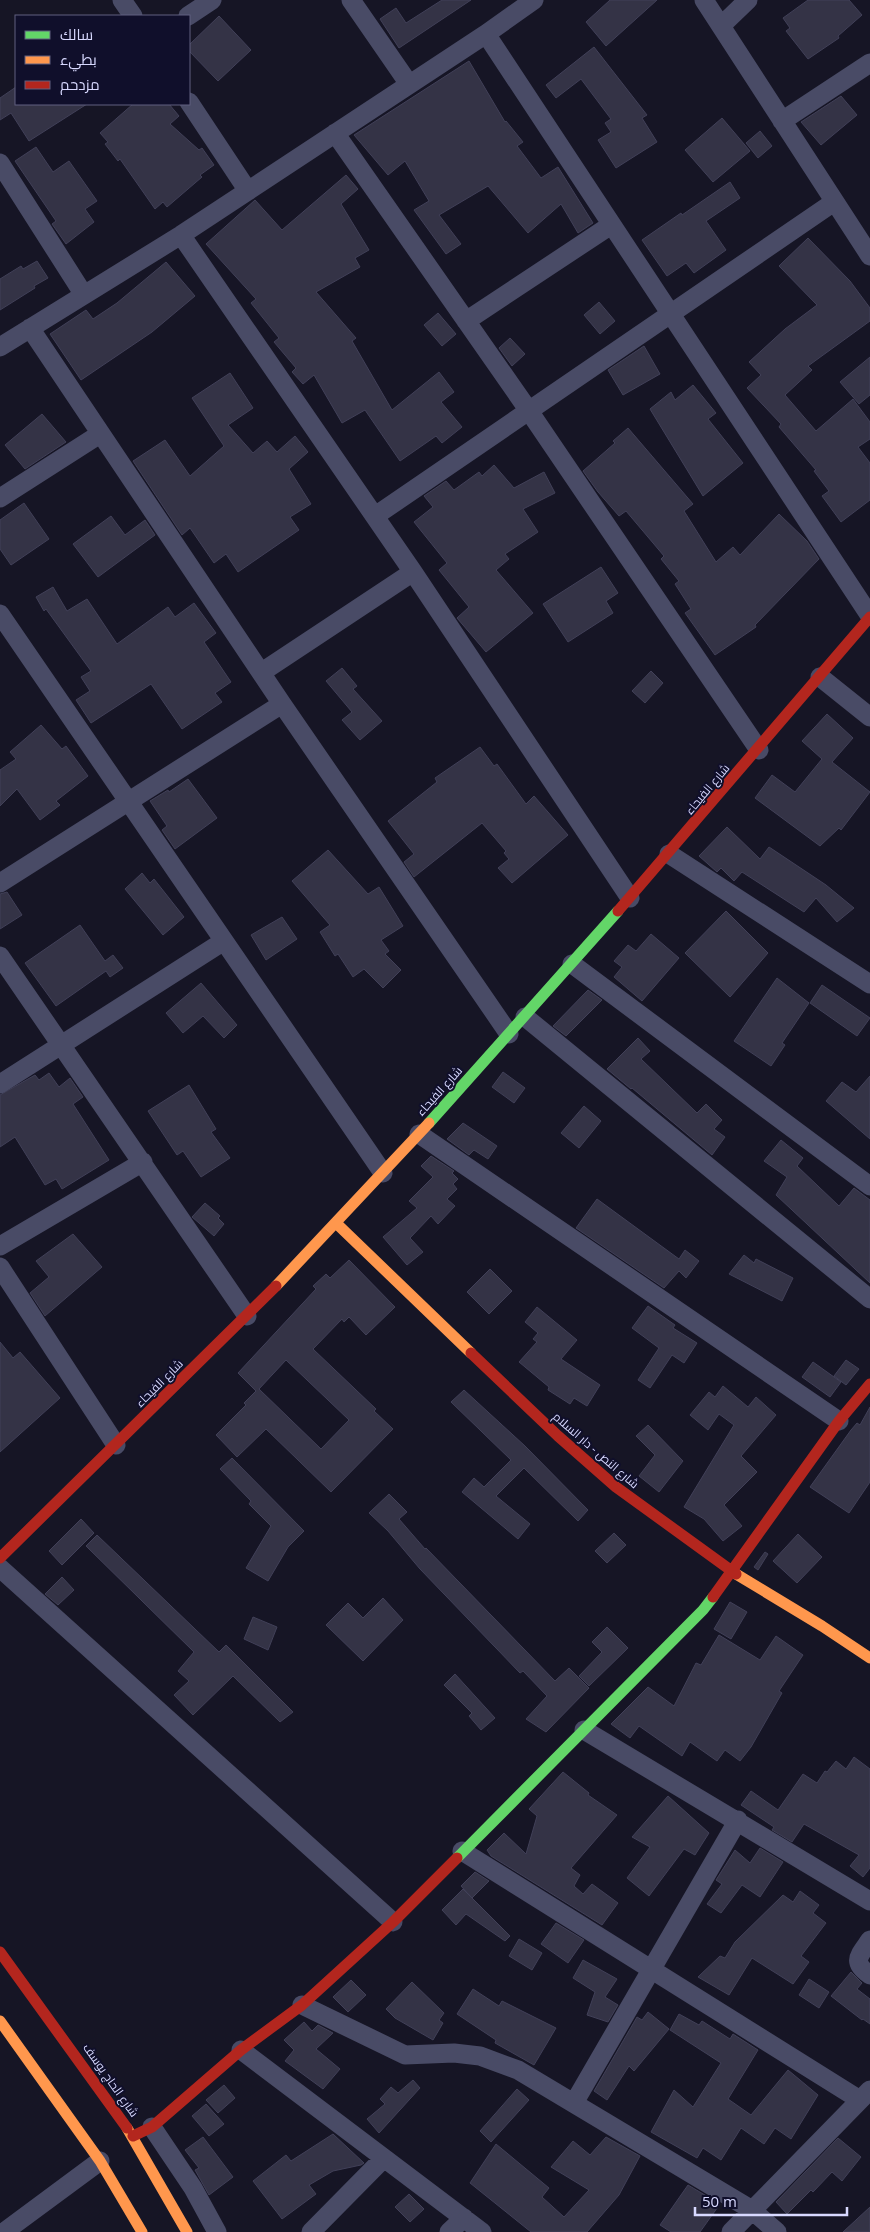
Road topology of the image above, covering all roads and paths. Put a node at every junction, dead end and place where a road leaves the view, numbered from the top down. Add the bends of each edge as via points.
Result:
1 (122, 0) edge
2 (212, 0) edge
3 (351, 0) edge
4 (534, 0) edge
5 (704, 0) edge
6 (748, 0) edge
7 (132, 15) edge
8 (190, 15) edge
9 (721, 26) junction
10 (486, 34) junction
11 (870, 63) edge
12 (409, 84) junction
13 (190, 104) edge
14 (782, 121) junction
15 (335, 133) junction
16 (0, 163) edge
17 (248, 191) junction
18 (834, 202) junction
19 (611, 225) junction
20 (181, 235) junction
21 (870, 256) edge
22 (84, 295) junction
23 (670, 313) junction
24 (466, 321) junction
25 (30, 328) junction
26 (0, 347) edge
27 (529, 411) junction
28 (100, 434) junction
29 (0, 498) edge
30 (375, 516) junction
31 (413, 572) junction
32 (0, 614) edge
33 (870, 617) edge
34 (262, 672) junction
35 (820, 677) junction
36 (282, 704) junction
37 (870, 716) edge
38 (759, 750) junction
39 (130, 802) junction
40 (669, 854) junction
41 (0, 883) edge
42 (630, 898) junction
43 (224, 942) junction
44 (0, 956) edge
45 (572, 964) junction
46 (869, 980) edge
47 (525, 1018) junction
48 (509, 1034) junction
49 (62, 1044) junction
50 (0, 1084) edge
51 (419, 1134) junction
52 (143, 1162) junction
53 (383, 1174) junction
54 (870, 1186) edge
55 (336, 1223) junction
56 (0, 1246) edge
57 (0, 1267) edge
58 (870, 1299) edge
59 (247, 1316) junction
60 (870, 1384) edge
61 (839, 1422) junction
62 (116, 1445) junction
63 (0, 1558) edge
64 (0, 1568) edge
65 (733, 1572) junction
66 (870, 1658) edge
67 (584, 1730) junction
68 (738, 1820) junction
69 (462, 1851) junction
70 (870, 1901) edge
71 (393, 1922) junction
72 (870, 1940) edge
73 (0, 1952) edge
74 (650, 1968) junction
75 (870, 1975) edge
76 (302, 2005) junction
77 (0, 2021) edge
78 (241, 2050) junction
79 (865, 2095) edge
80 (574, 2103) junction
81 (152, 2128) junction
82 (134, 2136) junction
83 (383, 2159) junction
84 (100, 2161) junction
85 (752, 2210) junction
86 (464, 2218) junction
87 (4, 2232) edge
88 (142, 2232) edge
89 (187, 2232) edge
90 (218, 2232) edge
91 (311, 2232) edge
92 (449, 2232) edge
93 (482, 2232) edge
94 (731, 2232) edge
95 (777, 2232) edge

1 - 7 street
2 - 8 street
3 - 12 street
4 - 10 street
5 - 9 street
6 - 9 street
9 - 14 street
10 - 12 street
10 - 19 street
11 - 14 street
12 - 15 street
13 - 17 street
14 - 18 street
15 - 17 street
15 - 24 street
16 - 22 street
17 - 20 street
18 - 21 street
18 - 23 street
19 - 23 street
19 - 24 street
20 - 22 street
20 - 30 street
22 - 25 street
23 - 27 street
23 - 33 street
24 - 27 street
25 - 26 street
25 - 28 street
27 - 30 street
27 - 38 street
28 - 29 street
28 - 34 street
30 - 31 street
31 - 34 street
31 - 42 street
32 - 39 street
33 - 35 street, شارع الفيحاء
34 - 36 street
35 - 37 street
35 - 38 street, شارع الفيحاء
36 - 39 street
36 - 48 street
38 - 40 street, شارع الفيحاء
39 - 41 street
39 - 43 street
40 - 42 street, شارع الفيحاء
40 - 46 street
42 - 45 street, شارع الفيحاء
43 - 49 street
43 - 53 street
44 - 49 street
45 - 47 street, شارع الفيحاء
45 - 54 street
47 - 48 street, شارع الفيحاء
47 - 58 street
48 - 51 street, شارع الفيحاء
49 - 50 street
49 - 52 street
51 - 53 street, شارع الفيحاء
51 - 61 street
52 - 56 street
52 - 59 street
53 - 55 street, شارع الفيحاء
55 - 59 street, شارع الفيحاء
55 - 65 street, شارع النص - دار السلام via 558,1436 616,1487
57 - 62 street
59 - 62 street, شارع الفيحاء
60 - 61 street
61 - 65 street
62 - 63 street, شارع الفيحاء
64 - 71 street
65 - 66 street, شارع النص - دار السلام
65 - 67 street via 703,1610
67 - 68 street
67 - 69 street
68 - 70 street
68 - 74 street
69 - 71 street
69 - 74 street
71 - 76 street
72 - 75 street via 859,1955 858,1963
73 - 82 street, شارع الحاج يوسف
74 - 79 street
74 - 80 street
76 - 78 street
76 - 80 street via 404,2055 454,2053 500,2062
77 - 84 street
78 - 81 street
78 - 83 street
79 - 85 street
80 - 85 street
81 - 82 street
81 - 90 street
82 - 89 street, شارع الحاج يوسف
83 - 86 street
83 - 91 street
84 - 87 street
84 - 88 street
85 - 94 street
85 - 95 street
86 - 92 street
86 - 93 street

